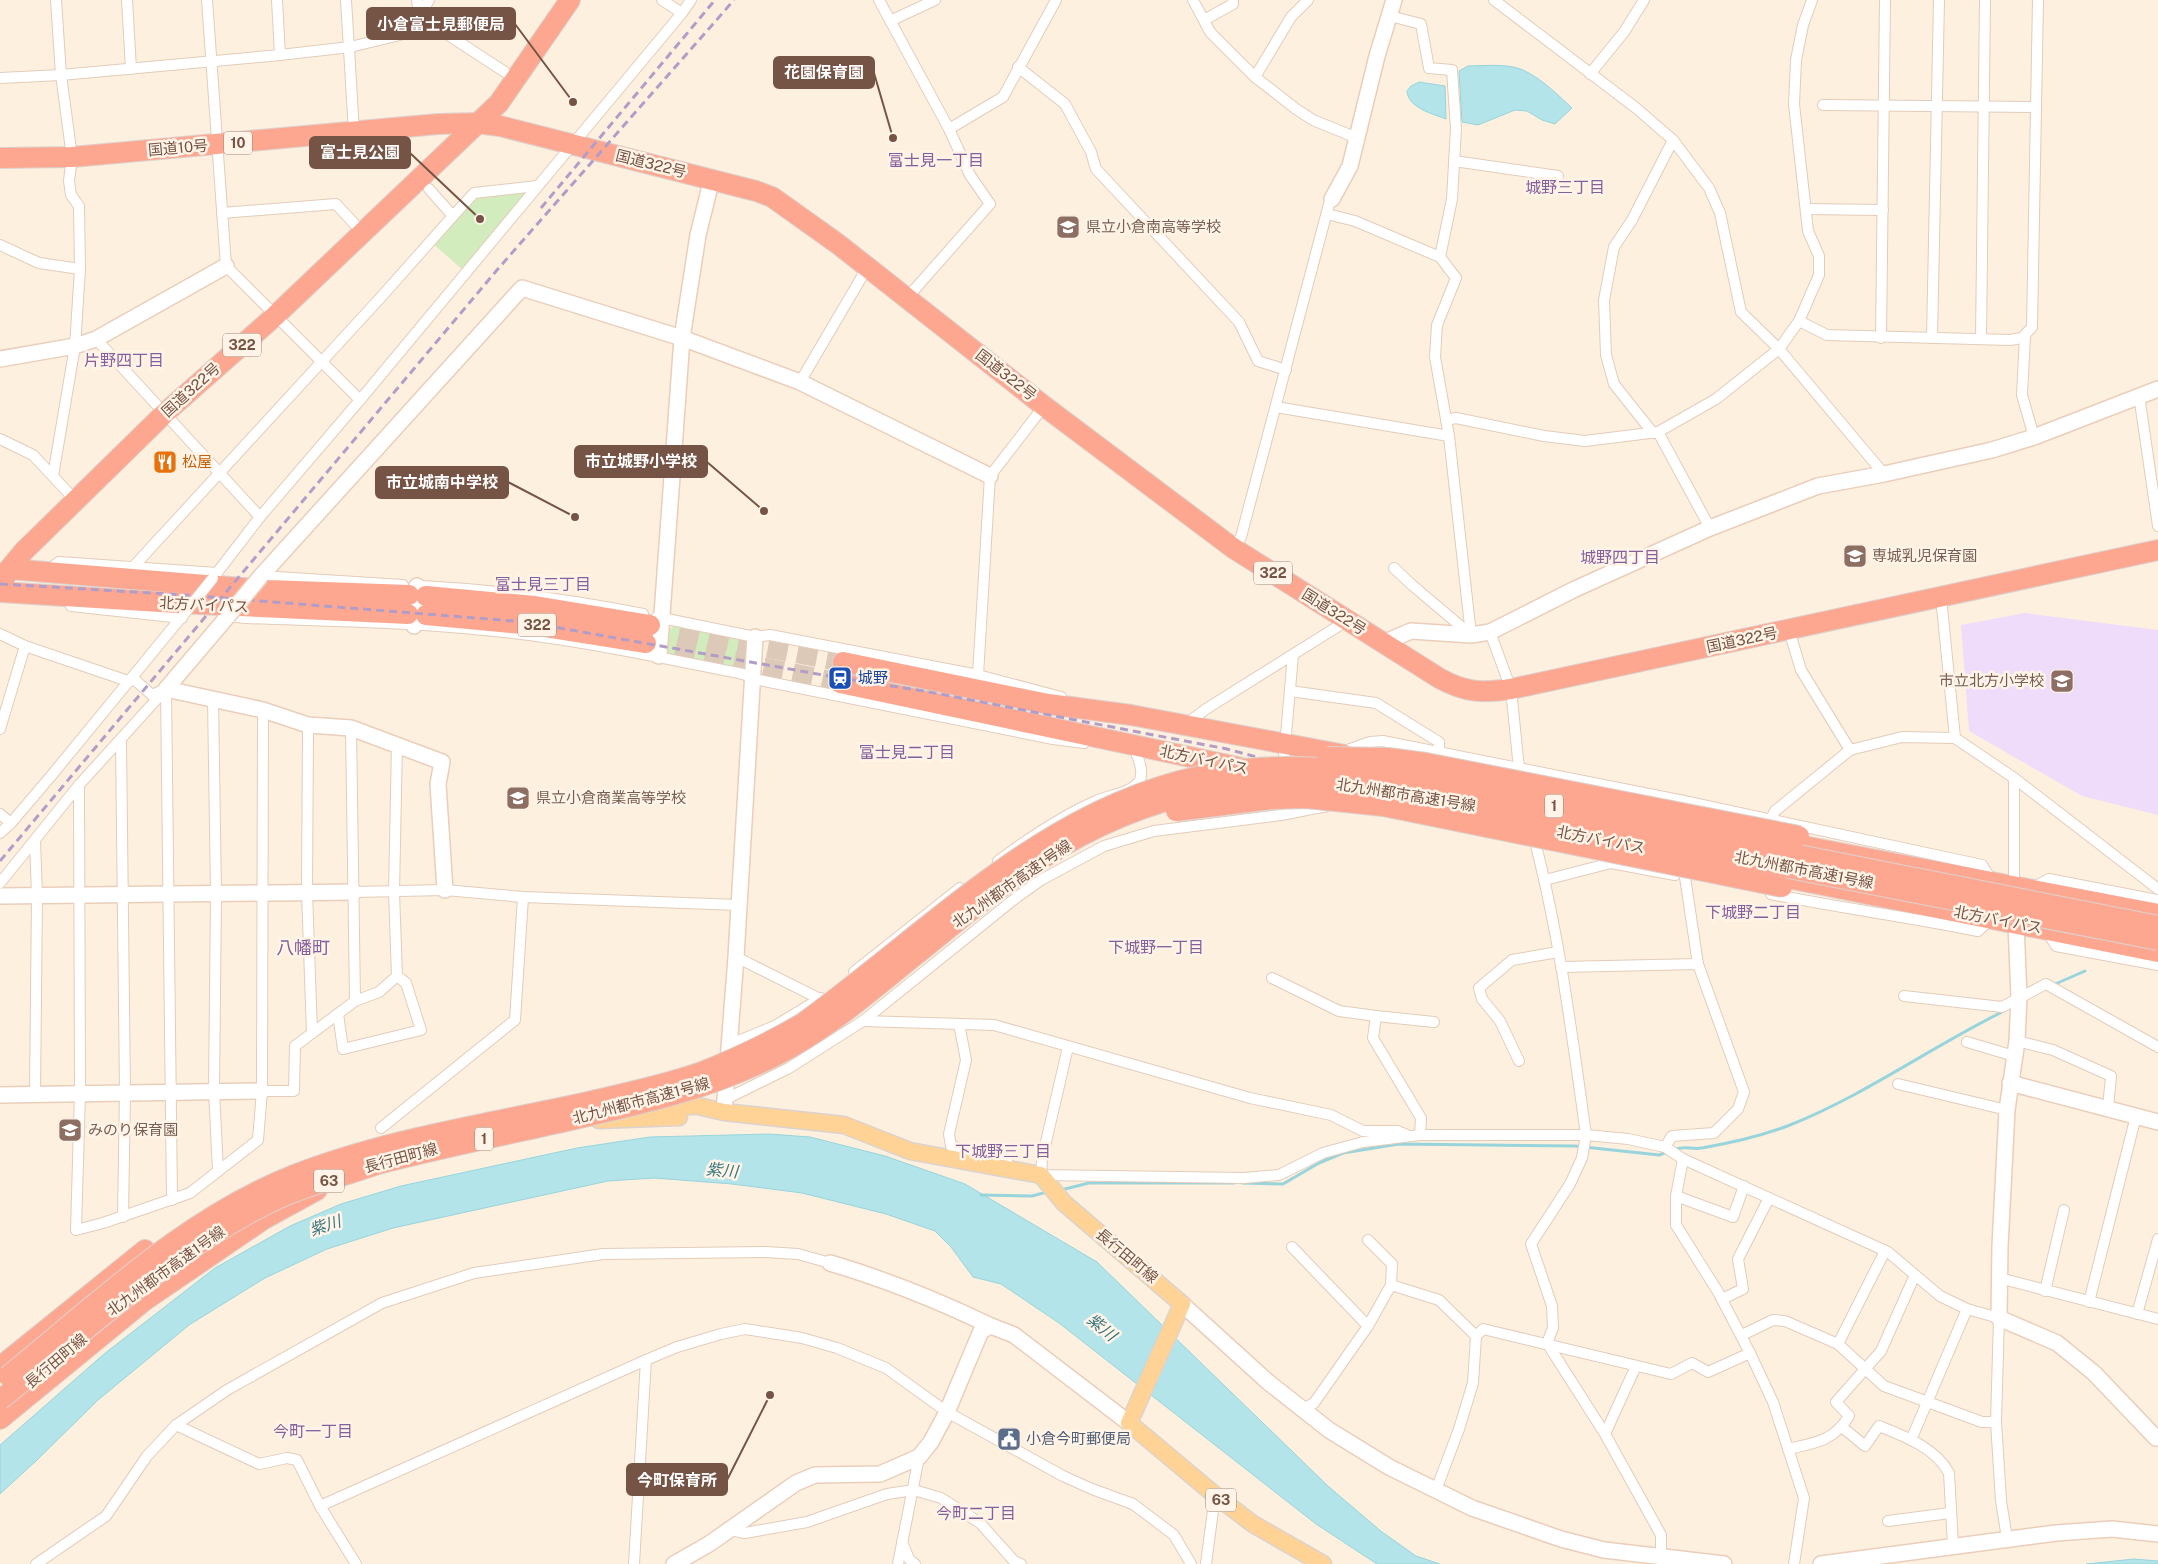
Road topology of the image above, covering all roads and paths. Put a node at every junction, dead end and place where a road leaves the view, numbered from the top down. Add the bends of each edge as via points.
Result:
1 (56, 0) edge
2 (127, 0) edge
3 (207, 0) edge
4 (277, 0) edge
5 (346, 0) edge
6 (417, 0) edge
7 (429, 0) edge
8 (555, 0) edge
9 (570, 0) edge
10 (662, 0) edge
11 (691, 0) edge
12 (879, 0) edge
13 (935, 0) edge
14 (1056, 0) edge
15 (1193, 0) edge
16 (1233, 0) edge
17 (1308, 0) edge
18 (1394, 0) edge
19 (1494, 0) edge
20 (1644, 0) edge
21 (1812, 0) edge
22 (1885, 0) edge
23 (1938, 0) edge
24 (1986, 0) edge
25 (2038, 0) edge
26 (682, 13) junction
27 (419, 16) junction
28 (1390, 16) junction
29 (1204, 20) junction
30 (890, 21) junction
31 (350, 47) junction
32 (280, 55) junction
33 (212, 61) junction
34 (1018, 67) junction
35 (131, 68) junction
36 (506, 72) junction
37 (1590, 74) junction
38 (61, 75) junction
39 (1255, 77) junction
40 (0, 78) edge
41 (1823, 105) dead end
42 (1884, 105) junction
43 (1936, 106) junction
44 (1984, 106) junction
45 (2035, 107) junction
46 (476, 123) junction
47 (949, 129) junction
48 (354, 132) junction
49 (1357, 138) junction
50 (1673, 140) junction
51 (571, 144) junction
52 (217, 145) junction
53 (72, 157) junction
54 (0, 158) edge
55 (1454, 161) junction
56 (1558, 176) dead end
57 (712, 178) junction
58 (537, 186) junction
59 (429, 189) dead end
60 (1332, 199) joint
61 (1806, 209) junction
62 (1883, 210) junction
63 (222, 213) junction
64 (1327, 214) junction
65 (453, 216) junction
66 (362, 232) junction
67 (0, 245) edge
68 (1440, 257) junction
69 (226, 266) junction
70 (867, 268) junction
71 (80, 269) junction
72 (907, 298) junction
73 (275, 316) junction
74 (1799, 321) junction
75 (2025, 336) junction
76 (682, 338) junction
77 (1881, 338) junction
78 (1932, 338) junction
79 (96, 339) junction
80 (1981, 339) junction
81 (75, 346) junction
82 (1778, 349) junction
83 (0, 359) edge
84 (321, 362) junction
85 (1286, 370) junction
86 (800, 382) junction
87 (2158, 389) edge
88 (2139, 395) junction
89 (360, 400) junction
90 (1044, 406) junction
91 (1276, 407) junction
92 (165, 413) junction
93 (1446, 420) junction
94 (1656, 433) junction
95 (1449, 436) junction
96 (2034, 436) junction
97 (0, 439) edge
98 (220, 472) junction
99 (1884, 474) junction
100 (53, 476) junction
101 (990, 476) junction
102 (76, 502) junction
103 (260, 517) junction
104 (2158, 526) edge
105 (1710, 528) junction
106 (1233, 548) junction
107 (2158, 550) edge
108 (134, 566) junction
109 (1394, 568) dead end
110 (5, 569) edge
111 (47, 572) junction
112 (215, 575) junction
113 (261, 576) junction
114 (0, 587) edge
115 (0, 592) edge
116 (33, 595) junction
117 (1941, 597) junction
118 (417, 605) junction
119 (183, 616) junction
120 (228, 616) junction
121 (1348, 620) junction
122 (1789, 630) junction
123 (1490, 632) junction
124 (0, 634) edge
125 (1471, 635) junction
126 (655, 636) junction
127 (755, 637) junction
128 (1383, 642) junction
129 (24, 646) junction
130 (1293, 655) junction
131 (843, 662) tunnel mouth
132 (978, 675) junction
133 (754, 679) junction
134 (128, 681) junction
135 (840, 683) tunnel mouth
136 (166, 689) junction
137 (1511, 689) junction
138 (1290, 691) junction
139 (213, 699) junction
140 (263, 710) junction
141 (1131, 715) junction
142 (1185, 724) junction
143 (308, 725) junction
144 (351, 728) junction
145 (0, 729) edge
146 (1955, 738) junction
147 (120, 741) junction
148 (397, 744) junction
149 (1284, 744) junction
150 (1132, 745) junction
151 (1850, 750) junction
152 (1439, 752) junction
153 (1337, 753) junction
154 (1518, 769) junction
155 (1282, 776) junction
156 (2014, 778) junction
157 (79, 785) junction
158 (1523, 790) junction
159 (1133, 796) junction
160 (1378, 797) junction
161 (0, 814) edge
162 (1281, 815) junction
163 (1771, 819) junction
164 (12, 823) junction
165 (1531, 826) junction
166 (0, 833) edge
167 (35, 841) junction
168 (1967, 876) junction
169 (1685, 877) junction
170 (1545, 880) junction
171 (1992, 881) junction
172 (0, 883) edge
173 (2023, 887) junction
174 (2158, 889) edge
175 (444, 890) junction
176 (264, 892) junction
177 (308, 892) junction
178 (354, 892) junction
179 (394, 892) junction
180 (216, 893) junction
181 (79, 894) junction
182 (121, 894) junction
183 (169, 894) junction
184 (37, 895) junction
185 (0, 896) edge
186 (523, 897) junction
187 (1880, 897) junction
188 (2158, 900) edge
189 (739, 904) junction
190 (980, 904) junction
191 (2158, 914) edge
192 (1991, 919) junction
193 (2016, 924) junction
194 (2158, 926) edge
195 (2047, 930) junction
196 (2158, 940) edge
197 (1558, 952) junction
198 (2158, 952) edge
199 (736, 957) junction
200 (1698, 964) junction
201 (2158, 965) edge
202 (1561, 968) junction
203 (397, 976) junction
204 (1272, 978) dead end
205 (1904, 996) dead end
206 (2019, 997) junction
207 (820, 999) junction
208 (355, 1001) junction
209 (338, 1014) junction
210 (1376, 1016) junction
211 (863, 1020) junction
212 (1434, 1022) dead end
213 (959, 1024) junction
214 (312, 1033) junction
215 (1967, 1042) dead end
216 (728, 1045) junction
217 (1068, 1047) junction
218 (2158, 1047) edge
219 (2015, 1048) junction
220 (1519, 1062) dead end
221 (2010, 1083) junction
222 (1898, 1084) dead end
223 (214, 1091) junction
224 (262, 1091) junction
225 (125, 1092) junction
226 (172, 1092) junction
227 (80, 1093) junction
228 (35, 1094) junction
229 (0, 1095) edge
230 (725, 1106) junction
231 (2108, 1108) junction
232 (2007, 1110) junction
233 (2136, 1116) junction
234 (2158, 1122) edge
235 (381, 1128) dead end
236 (1415, 1135) junction
237 (1586, 1135) junction
238 (1664, 1147) junction
239 (1683, 1160) junction
240 (1004, 1169) junction
241 (337, 1170) junction
242 (218, 1171) junction
243 (1041, 1175) junction
244 (1744, 1186) junction
245 (1676, 1196) junction
246 (1770, 1198) junction
247 (172, 1200) junction
248 (2064, 1210) dead end
249 (122, 1217) junction
250 (2158, 1239) edge
251 (1368, 1240) dead end
252 (1292, 1247) dead end
253 (1885, 1251) junction
254 (830, 1263) joint
255 (1915, 1275) junction
256 (1999, 1278) junction
257 (1391, 1285) junction
258 (2045, 1291) junction
259 (1722, 1299) junction
260 (2089, 1302) junction
261 (1967, 1309) junction
262 (1180, 1310) junction
263 (2138, 1314) junction
264 (1999, 1318) junction
265 (2158, 1319) edge
266 (991, 1326) junction
267 (1368, 1326) junction
268 (1742, 1335) junction
269 (1476, 1336) junction
270 (1547, 1343) junction
271 (1838, 1344) junction
272 (1750, 1353) junction
273 (646, 1360) junction
274 (0, 1366) edge
275 (1636, 1366) junction
276 (1866, 1369) junction
277 (0, 1381) edge
278 (0, 1400) edge
279 (1926, 1401) junction
280 (0, 1407) edge
281 (1302, 1409) junction
282 (947, 1412) junction
283 (0, 1419) edge
284 (1131, 1420) junction
285 (1996, 1422) junction
286 (176, 1425) junction
287 (1842, 1427) junction
288 (1605, 1434) junction
289 (2157, 1438) edge
290 (1911, 1440) junction
291 (1788, 1449) junction
292 (919, 1457) junction
293 (914, 1490) junction
294 (1436, 1490) junction
295 (1215, 1495) junction
296 (320, 1506) junction
297 (1950, 1513) junction
298 (1888, 1521) dead end
299 (730, 1530) junction
300 (2158, 1534) edge
301 (2007, 1538) junction
302 (902, 1542) junction
303 (1953, 1545) junction
304 (1661, 1557) junction
305 (36, 1564) edge
306 (356, 1564) edge
307 (634, 1564) edge
308 (674, 1564) edge
309 (898, 1564) edge
310 (915, 1564) edge
311 (1020, 1564) edge
312 (1191, 1564) edge
313 (1206, 1564) edge
314 (1322, 1564) edge
315 (1724, 1564) edge
316 (1794, 1564) edge
317 (1821, 1564) edge

1 - 38 street
2 - 35 street
3 - 33 street
4 - 32 street
5 - 31 street
6 - 27 street
7 - 27 street
8 - 36 highway
9 - 46 highway via 499,103
10 - 26 street
11 - 26 street
12 - 30 street
13 - 30 street
14 - 34 street
15 - 29 street
16 - 29 street via 1233,4
17 - 39 street via 1291,17
18 - 28 street
19 - 37 street
20 - 37 street via 1624,32
21 - 61 street via 1796,60 1794,104
22 - 42 street
23 - 43 street
24 - 44 street
25 - 45 street
26 - 51 street
27 - 31 street via 400,34
27 - 36 street
28 - 49 street
28 - 55 street via 1422,24 1429,68 1452,70 1456,129
29 - 39 street via 1210,32
30 - 47 street
31 - 32 street
31 - 48 street
32 - 33 street
33 - 35 street
33 - 52 street
34 - 47 street via 1003,97
34 - 85 street via 1065,104 1091,152 1096,169 1239,322 1258,361
35 - 38 street
36 - 46 highway via 485,101
37 - 50 street
38 - 40 street
38 - 53 street
39 - 49 street via 1313,120
41 - 42 street
42 - 43 street
42 - 62 street
43 - 44 street
43 - 78 street
44 - 45 street
44 - 80 street
45 - 75 street via 2032,327
46 - 48 highway, 国道10号 / 10
46 - 51 highway, 国道322号 / 322
46 - 66 highway, 国道322号 / 322
47 - 72 street via 970,175 990,204
48 - 52 highway, 国道10号 / 10
49 - 60 street via 1346,176
50 - 82 street via 1709,188 1720,213 1741,312
50 - 94 street via 1632,220 1614,247 1604,300 1606,355 1614,384
51 - 57 highway, 国道322号 / 322
51 - 58 street
52 - 53 highway, 国道10号 / 10
52 - 63 street
53 - 54 highway, 国道10号 / 10
53 - 71 street via 71,195 79,206
55 - 56 street
55 - 68 street via 1452,199
57 - 70 highway, 国道322号 / 322 via 772,197
57 - 76 street via 698,235
58 - 65 street via 474,193
58 - 89 street
59 - 65 street
60 - 64 street
61 - 62 street
61 - 74 street via 1808,231 1819,256 1819,275
62 - 77 street
63 - 66 street via 336,204
63 - 69 street
64 - 68 street via 1355,221
64 - 85 street
65 - 84 street
66 - 73 highway, 国道322号 / 322
67 - 71 street via 39,263
68 - 93 street via 1456,278 1437,325 1435,357
69 - 73 street
69 - 79 street
70 - 72 highway, 国道322号 / 322
70 - 86 street
71 - 81 street
72 - 90 highway, 国道322号 / 322
73 - 84 street
73 - 92 highway, 国道322号 / 322
74 - 77 street via 1827,335
74 - 82 street
75 - 80 street via 2010,340
75 - 96 street via 2022,395
76 - 86 street
76 - 113 street via 522,288
76 - 126 street
77 - 78 street
78 - 80 street
79 - 81 street
79 - 92 street
81 - 83 street
81 - 100 street
82 - 94 street via 1716,399
82 - 99 street
84 - 89 street
84 - 98 street
85 - 91 street
86 - 101 street
87 - 88 street
88 - 96 street
88 - 104 street
89 - 103 street
90 - 101 street
90 - 106 highway, 国道322号 / 322
91 - 95 street
91 - 106 street via 1241,537
92 - 98 street
92 - 102 highway, 国道322号 / 322
93 - 94 street via 1456,418 1585,441
93 - 95 street
94 - 105 street
95 - 125 street
96 - 99 street via 1992,450
97 - 100 street via 33,455
98 - 103 street
98 - 108 street
99 - 105 street via 1818,486
100 - 102 street
101 - 132 street
102 - 110 highway, 国道322号 / 322
103 - 112 street
105 - 123 street
106 - 121 highway, 国道322号 / 322
107 - 117 highway, 国道322号 / 322
108 - 111 street, 322 via 58,562
108 - 112 street, 322
109 - 125 street
110 - 111 highway, 北方バイパス / 322
110 - 114 highway, 国道322号 / 322
111 - 118 highway, 北方バイパス / 322
112 - 119 street, bridge
113 - 118 street
113 - 120 street, bridge
115 - 116 highway, 北方バイパス / 322
116 - 118 highway, 北方バイパス / 322
116 - 119 street, 322 via 40,603
117 - 122 highway, 国道322号 / 322
117 - 146 street
118 - 120 street via 245,618
118 - 126 highway, 北方バイパス / 322 via 535,606
118 - 126 street via 493,631 569,640
119 - 134 street
120 - 136 street
121 - 128 highway, 国道322号 / 322
121 - 130 street
122 - 137 highway, 国道322号 / 322
122 - 151 street via 1801,670
123 - 125 street
123 - 137 street
124 - 129 street
125 - 128 street via 1411,631
126 - 127 street
126 - 133 street
127 - 132 street via 770,635
127 - 133 street
128 - 137 highway, 国道322号 / 322 via 1465,690 1491,692
129 - 134 street
129 - 145 street
130 - 138 street
130 - 142 street
131 - 141 highway, 北方バイパス via 1048,704
132 - 141 street
133 - 150 street via 1053,739
133 - 189 street
134 - 136 street via 136,680 152,695
134 - 164 street
135 - 150 highway, 北方バイパス
136 - 139 street
136 - 147 street
136 - 183 street
137 - 154 street
138 - 149 street
138 - 152 street via 1376,703 1439,742
139 - 140 street
139 - 180 street
140 - 143 street
140 - 176 street
141 - 142 highway, 北方バイパス
142 - 149 highway, 北方バイパス
143 - 144 street
143 - 177 street
144 - 148 street
144 - 178 street
146 - 151 street via 1902,737
146 - 156 street
147 - 157 street
147 - 182 street
148 - 175 street via 442,762 438,784
148 - 179 street
149 - 153 highway, 北方バイパス
149 - 155 street
150 - 155 highway, 北方バイパス
150 - 207 street via 1142,768 1138,783 1129,790 1096,800 1029,838 931,909
151 - 163 street via 1776,811
152 - 153 street via 1383,741
152 - 154 street
153 - 158 highway, 北方バイパス
154 - 158 street
154 - 163 street
155 - 160 highway, 北方バイパス
155 - 162 street
156 - 173 street
156 - 174 street
157 - 167 street
157 - 181 street
158 - 165 street
158 - 168 highway, 北方バイパス via 1706,828
159 - 168 highway, bridge via 1170,780 1244,762 1353,756 1388,758 1455,768 1868,850
159 - 194 highway, 北九州都市高速1号線 / 1, bridge via 1197,777 1243,769 1313,767 1388,774
159 - 241 highway, 北九州都市高速1号線 / 1, bridge via 1068,826 1032,847 803,1023 733,1060 662,1084 413,1140
160 - 162 street
160 - 165 highway, 北方バイパス
161 - 164 street
162 - 211 street via 1154,831 1104,846 1041,880 1017,897
163 - 171 street via 1982,865
164 - 166 street
165 - 170 street
165 - 187 highway, 北方バイパス
167 - 172 street
167 - 184 street
168 - 171 highway, 北方バイパス
169 - 170 street via 1611,863
169 - 192 street via 1978,930
169 - 200 street
170 - 197 street
171 - 173 highway, 北方バイパス
173 - 188 street via 2049,878
173 - 191 highway, 北方バイパス
173 - 193 street
175 - 179 street
175 - 186 street
176 - 177 street
176 - 180 street
176 - 224 street
177 - 178 street
177 - 214 street
178 - 179 street
178 - 208 street
179 - 203 street
180 - 183 street
180 - 223 street
181 - 182 street
181 - 184 street
181 - 227 street
182 - 183 street
182 - 225 street
183 - 226 street
184 - 185 street
184 - 228 street
186 - 189 street
186 - 235 street via 516,1020
187 - 190 highway, bridge via 1782,887 1382,806 1306,798 1200,807 1148,816 1106,830 1073,846
187 - 192 highway, 北方バイパス
189 - 199 street
190 - 196 highway, 北九州都市高速1号線 / 1, bridge via 1072,841 1138,810 1173,799 1244,785 1315,782 1430,797
190 - 241 highway, 北九州都市高速1号線 / 1, bridge via 843,1013 775,1056 739,1073 665,1098 378,1164
192 - 193 highway, 北方バイパス
193 - 195 highway, 北方バイパス
193 - 206 street
195 - 198 highway, 北方バイパス
195 - 201 street via 2056,946
197 - 202 street
197 - 220 street via 1512,960 1479,988 1482,999 1500,1021
199 - 207 street
199 - 216 street
200 - 202 street
200 - 238 street via 1744,1092 1738,1109 1714,1133 1672,1136
202 - 237 street
203 - 208 street via 379,992
203 - 209 street via 406,983 421,1030 343,1049
204 - 210 street via 1339,1011
205 - 206 street via 2002,1007
206 - 218 street via 2046,984
206 - 219 street
207 - 216 street via 776,1026
208 - 209 street
209 - 214 street
210 - 212 street
210 - 236 street via 1373,1038 1420,1118
211 - 213 street
211 - 230 street
213 - 217 street via 994,1025
213 - 240 street via 966,1060 949,1134 951,1146 1007,1160
214 - 224 street via 295,1046 294,1091
215 - 219 street
216 - 230 street
217 - 236 street via 1250,1098 1331,1115 1363,1131 1398,1131
217 - 243 street
219 - 221 street
219 - 231 street via 2053,1050 2111,1076
221 - 231 street
221 - 232 street
222 - 232 street
223 - 224 street
223 - 226 street
223 - 242 street
224 - 242 street via 258,1140
225 - 226 street
225 - 227 street
225 - 249 street
226 - 247 street
227 - 228 street
227 - 249 street via 76,1230
228 - 229 street
230 - 240 main road, 長行田町線 / 63 via 844,1125 910,1150
230 - 277 main road, 長行田町線 / 63 via 611,1106 466,1127 340,1157 304,1170 238,1201 179,1237
230 - 280 main road, 長行田町線 / 63 via 698,1116 604,1120 469,1141 360,1169 278,1202 204,1245 161,1276
231 - 233 street
232 - 256 street
233 - 234 street
233 - 260 street
236 - 237 street
236 - 243 street via 1362,1142 1323,1153 1279,1175 1244,1178
237 - 238 street
237 - 270 street via 1582,1158 1570,1184 1531,1244 1552,1306 1553,1328
238 - 239 street
239 - 244 street
239 - 245 street
240 - 243 main road, 長行田町線 / 63
241 - 274 highway, bridge via 294,1171 192,1220 145,1250
241 - 277 highway, 北九州都市高速1号線 / 1, bridge via 257,1191 186,1234
241 - 278 highway, 北九州都市高速1号線 / 1, bridge via 227,1225 192,1248
241 - 283 highway, bridge via 144,1301
242 - 247 street via 190,1193
243 - 262 main road, 長行田町線 via 1064,1203
244 - 245 street via 1732,1217
244 - 246 street
245 - 259 street via 1676,1225
246 - 253 street
246 - 259 street via 1738,1259 1742,1289
247 - 249 street
248 - 258 street
250 - 263 street
251 - 257 street via 1392,1264
252 - 267 street
253 - 255 street
253 - 271 street
254 - 266 street via 935,1299
254 - 286 street via 798,1254 766,1252 603,1254 474,1273 382,1303 226,1390
255 - 261 street via 1940,1296
255 - 276 street via 1880,1352
256 - 258 street
256 - 264 street
257 - 267 street
257 - 269 street via 1439,1300
258 - 260 street
259 - 268 street
260 - 263 street
261 - 264 street
261 - 279 street
262 - 281 street
262 - 284 main road
263 - 265 street
264 - 285 street
264 - 289 street via 2057,1343 2094,1373
266 - 282 street via 981,1331
266 - 284 street via 1014,1335
267 - 281 street via 1314,1403
268 - 271 street via 1773,1320 1785,1321
268 - 272 street
269 - 270 street via 1483,1329
269 - 294 street via 1473,1383
270 - 275 street
270 - 288 street
271 - 276 street
272 - 275 street via 1708,1372 1692,1363 1671,1374
272 - 291 street via 1773,1402
273 - 282 street via 712,1336 745,1329 802,1338 886,1368
273 - 296 street
273 - 307 street
275 - 288 street
276 - 279 street via 1884,1386
276 - 287 street via 1836,1402 1849,1416
279 - 285 street via 1982,1422
279 - 290 street
281 - 294 street via 1389,1467
282 - 292 street
282 - 312 street via 1063,1476 1133,1504 1174,1535
284 - 295 main road, 63
285 - 301 street
286 - 296 street via 259,1464 287,1458 297,1460
286 - 305 street via 147,1456 106,1516
287 - 290 street via 1865,1446 1879,1426
287 - 291 street via 1825,1440
288 - 304 street via 1660,1535
290 - 297 street via 1947,1468
291 - 316 street via 1804,1498
292 - 293 street
292 - 299 street via 880,1474 815,1475 796,1483
293 - 299 street via 887,1494 807,1522 745,1533
293 - 302 street
293 - 311 street via 941,1498 980,1523
294 - 304 street via 1480,1511 1561,1539 1604,1550
295 - 313 street
295 - 314 main road, 63 via 1253,1524
296 - 306 street
297 - 298 street
297 - 303 street
299 - 308 street
300 - 301 street via 2112,1529
301 - 303 street
302 - 309 street
302 - 310 street via 909,1559
303 - 317 street
304 - 315 street

